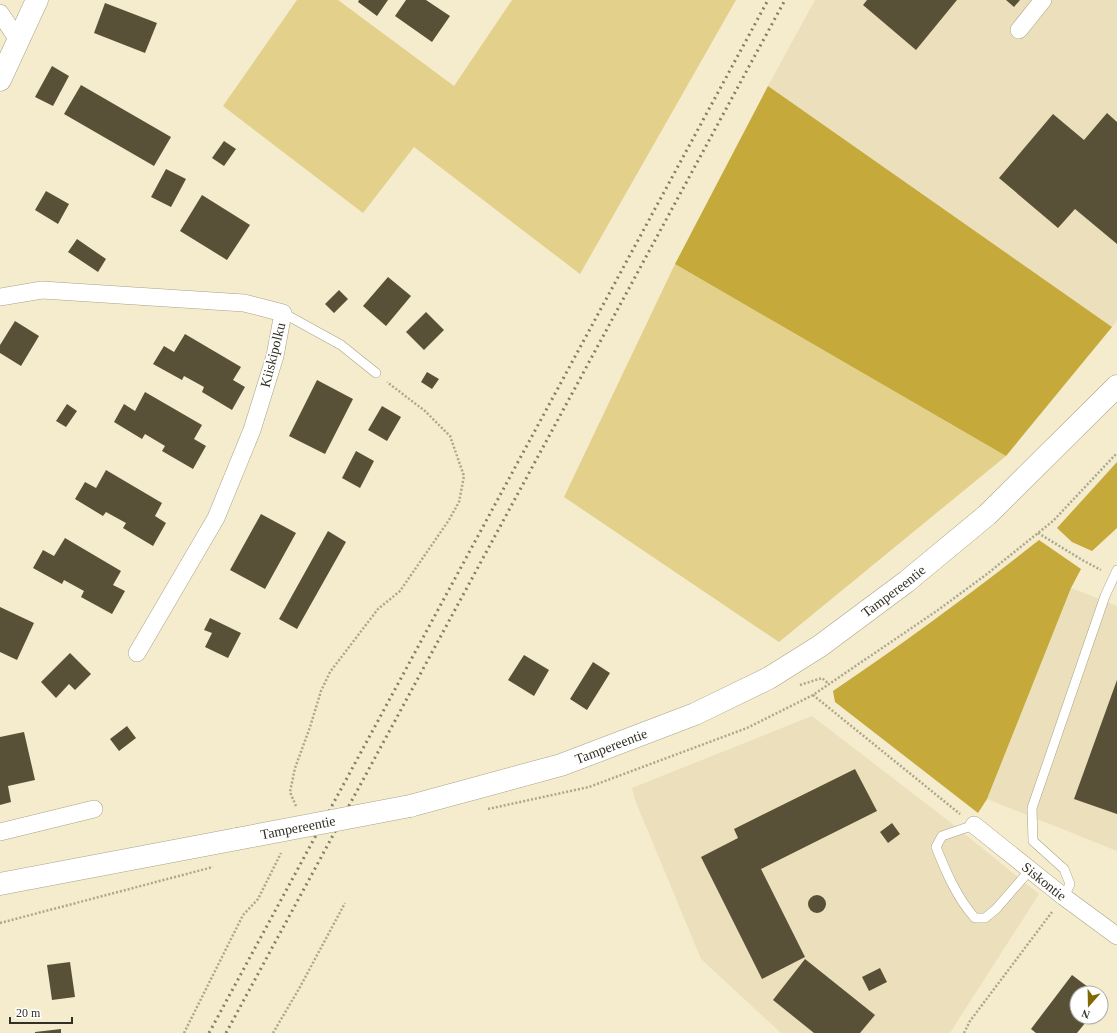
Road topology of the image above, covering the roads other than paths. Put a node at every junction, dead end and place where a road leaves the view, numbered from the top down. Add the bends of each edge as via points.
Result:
1 (37, 0) edge
2 (1043, 0) edge
3 (0, 13) edge
4 (1019, 30) dead end
5 (18, 40) junction
6 (0, 80) edge
7 (0, 297) edge
8 (283, 313) junction
9 (376, 373) road end
10 (1117, 386) edge
11 (1115, 573) edge
12 (137, 653) dead end
13 (94, 809) dead end
14 (974, 825) joint
15 (0, 832) edge
16 (1030, 870) junction
17 (0, 884) edge
18 (1064, 897) junction
19 (1117, 936) edge

1 - 5 main road
2 - 4 street
3 - 5 street
5 - 6 main road
7 - 8 street, Kiiskipolku via 42,290 244,303
8 - 9 lane via 341,345
8 - 12 street, Kiiskipolku via 275,356 252,430 216,518
10 - 17 main road, Tampereentie, bridge via 987,516 894,591 820,646 769,678 695,714 560,765 410,806
11 - 18 lane via 1032,808 1033,841 1064,869 1070,884
13 - 15 street
14 - 16 street, Siskontie
14 - 16 lane via 942,836 936,847 948,876 975,918 985,918 996,909
16 - 18 street, Siskontie
18 - 19 street, Siskontie

